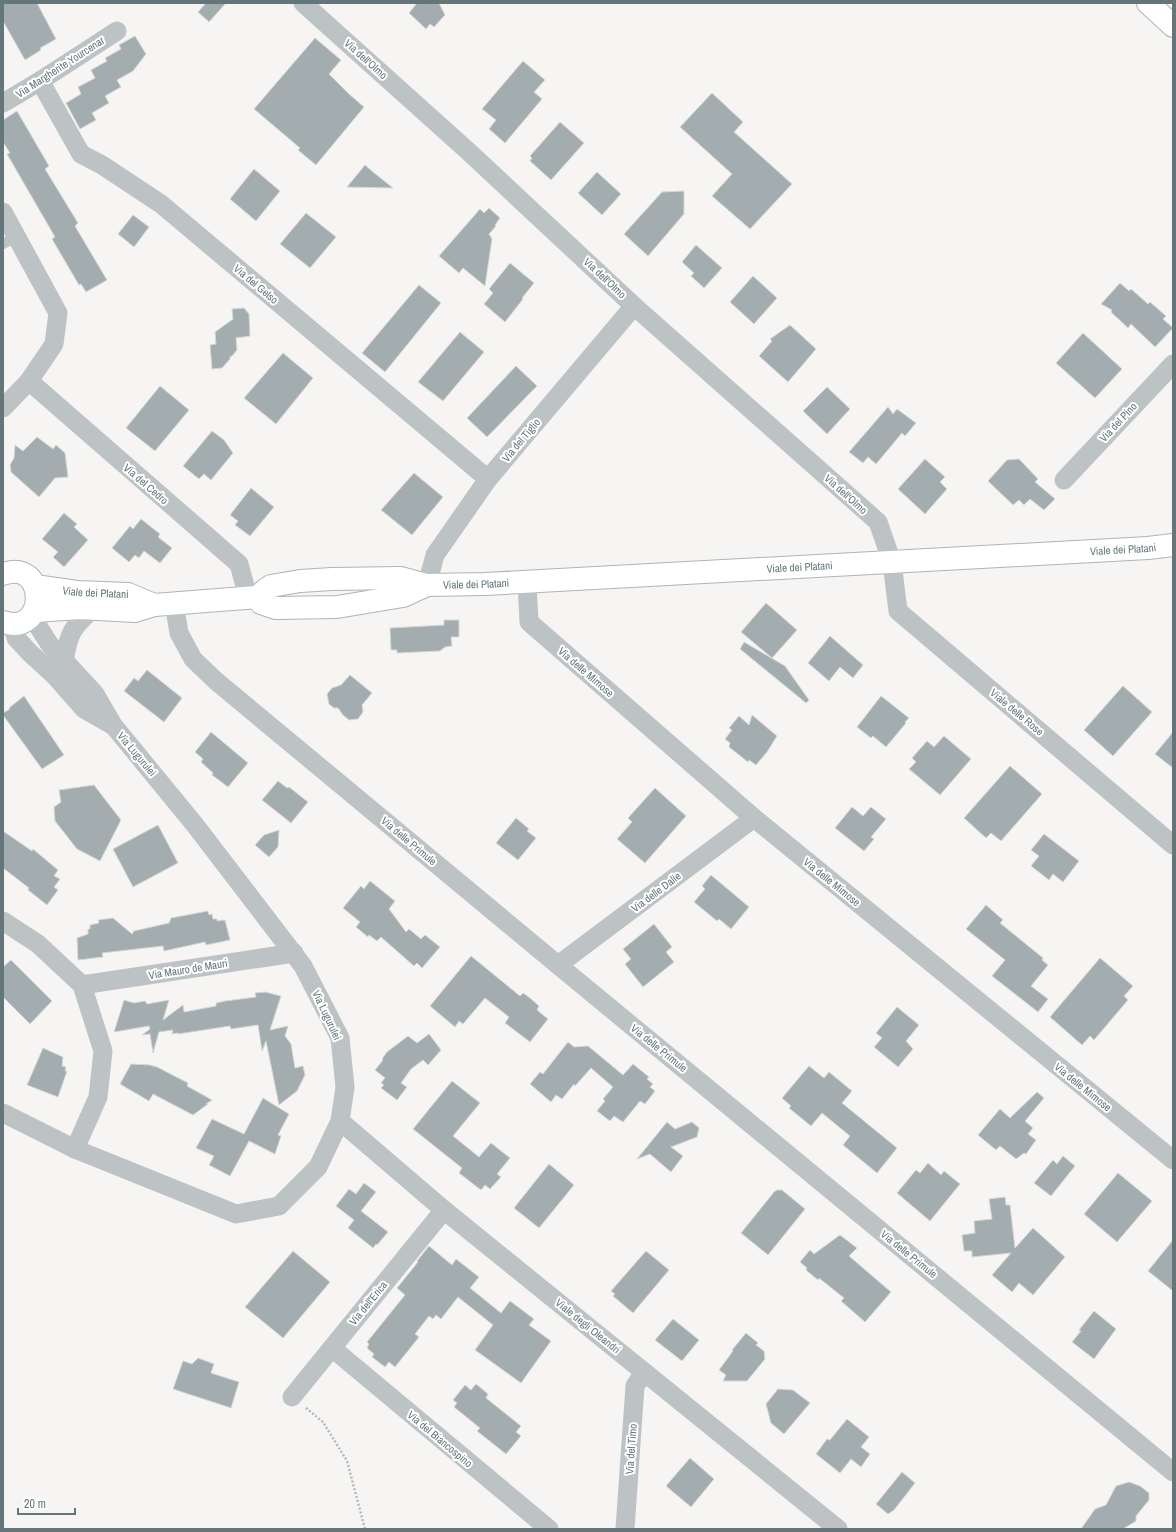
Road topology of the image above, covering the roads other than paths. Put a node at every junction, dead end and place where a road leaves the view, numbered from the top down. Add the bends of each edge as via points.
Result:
1 (303, 3) edge
2 (1148, 3) edge
3 (1173, 26) edge
4 (117, 31) dead end
5 (40, 81) junction
6 (3, 102) edge
7 (3, 212) edge
8 (10, 240) edge
9 (634, 306) junction
10 (1173, 364) edge
11 (28, 381) junction
12 (3, 408) edge
13 (488, 479) junction
14 (1064, 480) dead end
15 (1173, 544) edge
16 (892, 562) junction
17 (3, 574) edge
18 (527, 582) junction
19 (427, 585) junction
20 (35, 586) junction
21 (253, 597) junction
22 (164, 604) junction
23 (92, 609) junction
24 (15, 619) edge
25 (64, 661) junction
26 (113, 725) junction
27 (754, 818) junction
28 (1173, 845) edge
29 (3, 921) edge
30 (294, 953) junction
31 (558, 965) junction
32 (82, 985) junction
33 (3, 1113) edge
34 (340, 1121) junction
35 (75, 1149) junction
36 (1173, 1160) edge
37 (444, 1210) junction
38 (332, 1348) junction
39 (644, 1372) junction
40 (292, 1397) road end
41 (1173, 1472) edge
42 (549, 1529) edge
43 (625, 1529) edge
44 (838, 1529) edge

1 - 9 street, Via dell'Olmo via 469,152
2 - 3 main road
4 - 5 street, Via Margherite Yourcenar
5 - 6 street, Via Margherite Yourcenar
5 - 13 street, Via del Gelso via 81,154 161,204
7 - 8 street
8 - 11 street via 58,314 54,344
9 - 13 street, Via del Tiglio
9 - 16 street, Via dell'Olmo via 878,522
10 - 14 street, Via del Pino
11 - 12 street
11 - 21 street, Via del Cedro via 239,564
13 - 19 street, Via del Tiglio via 435,554
15 - 16 main road, Viale dei Platani via 1148,548
16 - 18 main road, Viale dei Platani
16 - 28 street, Viale delle Rose via 898,611
17 - 20 main road via 20,573 29,578
18 - 19 main road, Viale dei Platani
18 - 27 street, Via delle Mimose via 529,622
19 - 21 main road, Viale dei Platani via 402,578 300,581 271,586
19 - 21 main road, Viale dei Platani via 404,596 337,608 276,608
20 - 22 main road, Viale dei Platani via 77,592 128,594
20 - 24 main road via 38,601
21 - 22 main road, Viale dei Platani
22 - 23 main road, Viale dei Platani via 135,611
22 - 31 street, Via delle Primule via 193,659 216,681
23 - 24 main road, Viale dei Platani via 80,608
23 - 25 street via 77,623 68,637
24 - 25 street, Via Lugurulei via 50,645
24 - 26 street, Via Lugurulei via 16,638 84,709
25 - 26 street, Via Lugurulei via 95,694
26 - 30 street, Via Lugurulei via 195,825
27 - 31 street, Via delle Dalie
27 - 36 street, Via delle Mimose
29 - 32 street via 38,944
30 - 32 street, Via Mauro de Mauri
30 - 34 street, Via Lugurulei via 340,1038 345,1087
31 - 41 street, Via delle Primule
32 - 35 street via 103,1051 98,1098
33 - 35 street, Via Lugurulei
34 - 35 street, Via Lugurulei via 318,1167 279,1206 236,1214
34 - 37 street, Viale degli Oleandri
37 - 38 street, Via dell'Erica
37 - 39 street, Viale degli Oleandri
38 - 40 street, Via dell'Erica
38 - 42 street, Via del Biancospino
39 - 43 street, Via del Timo via 635,1386
39 - 44 street, Viale degli Oleandri

